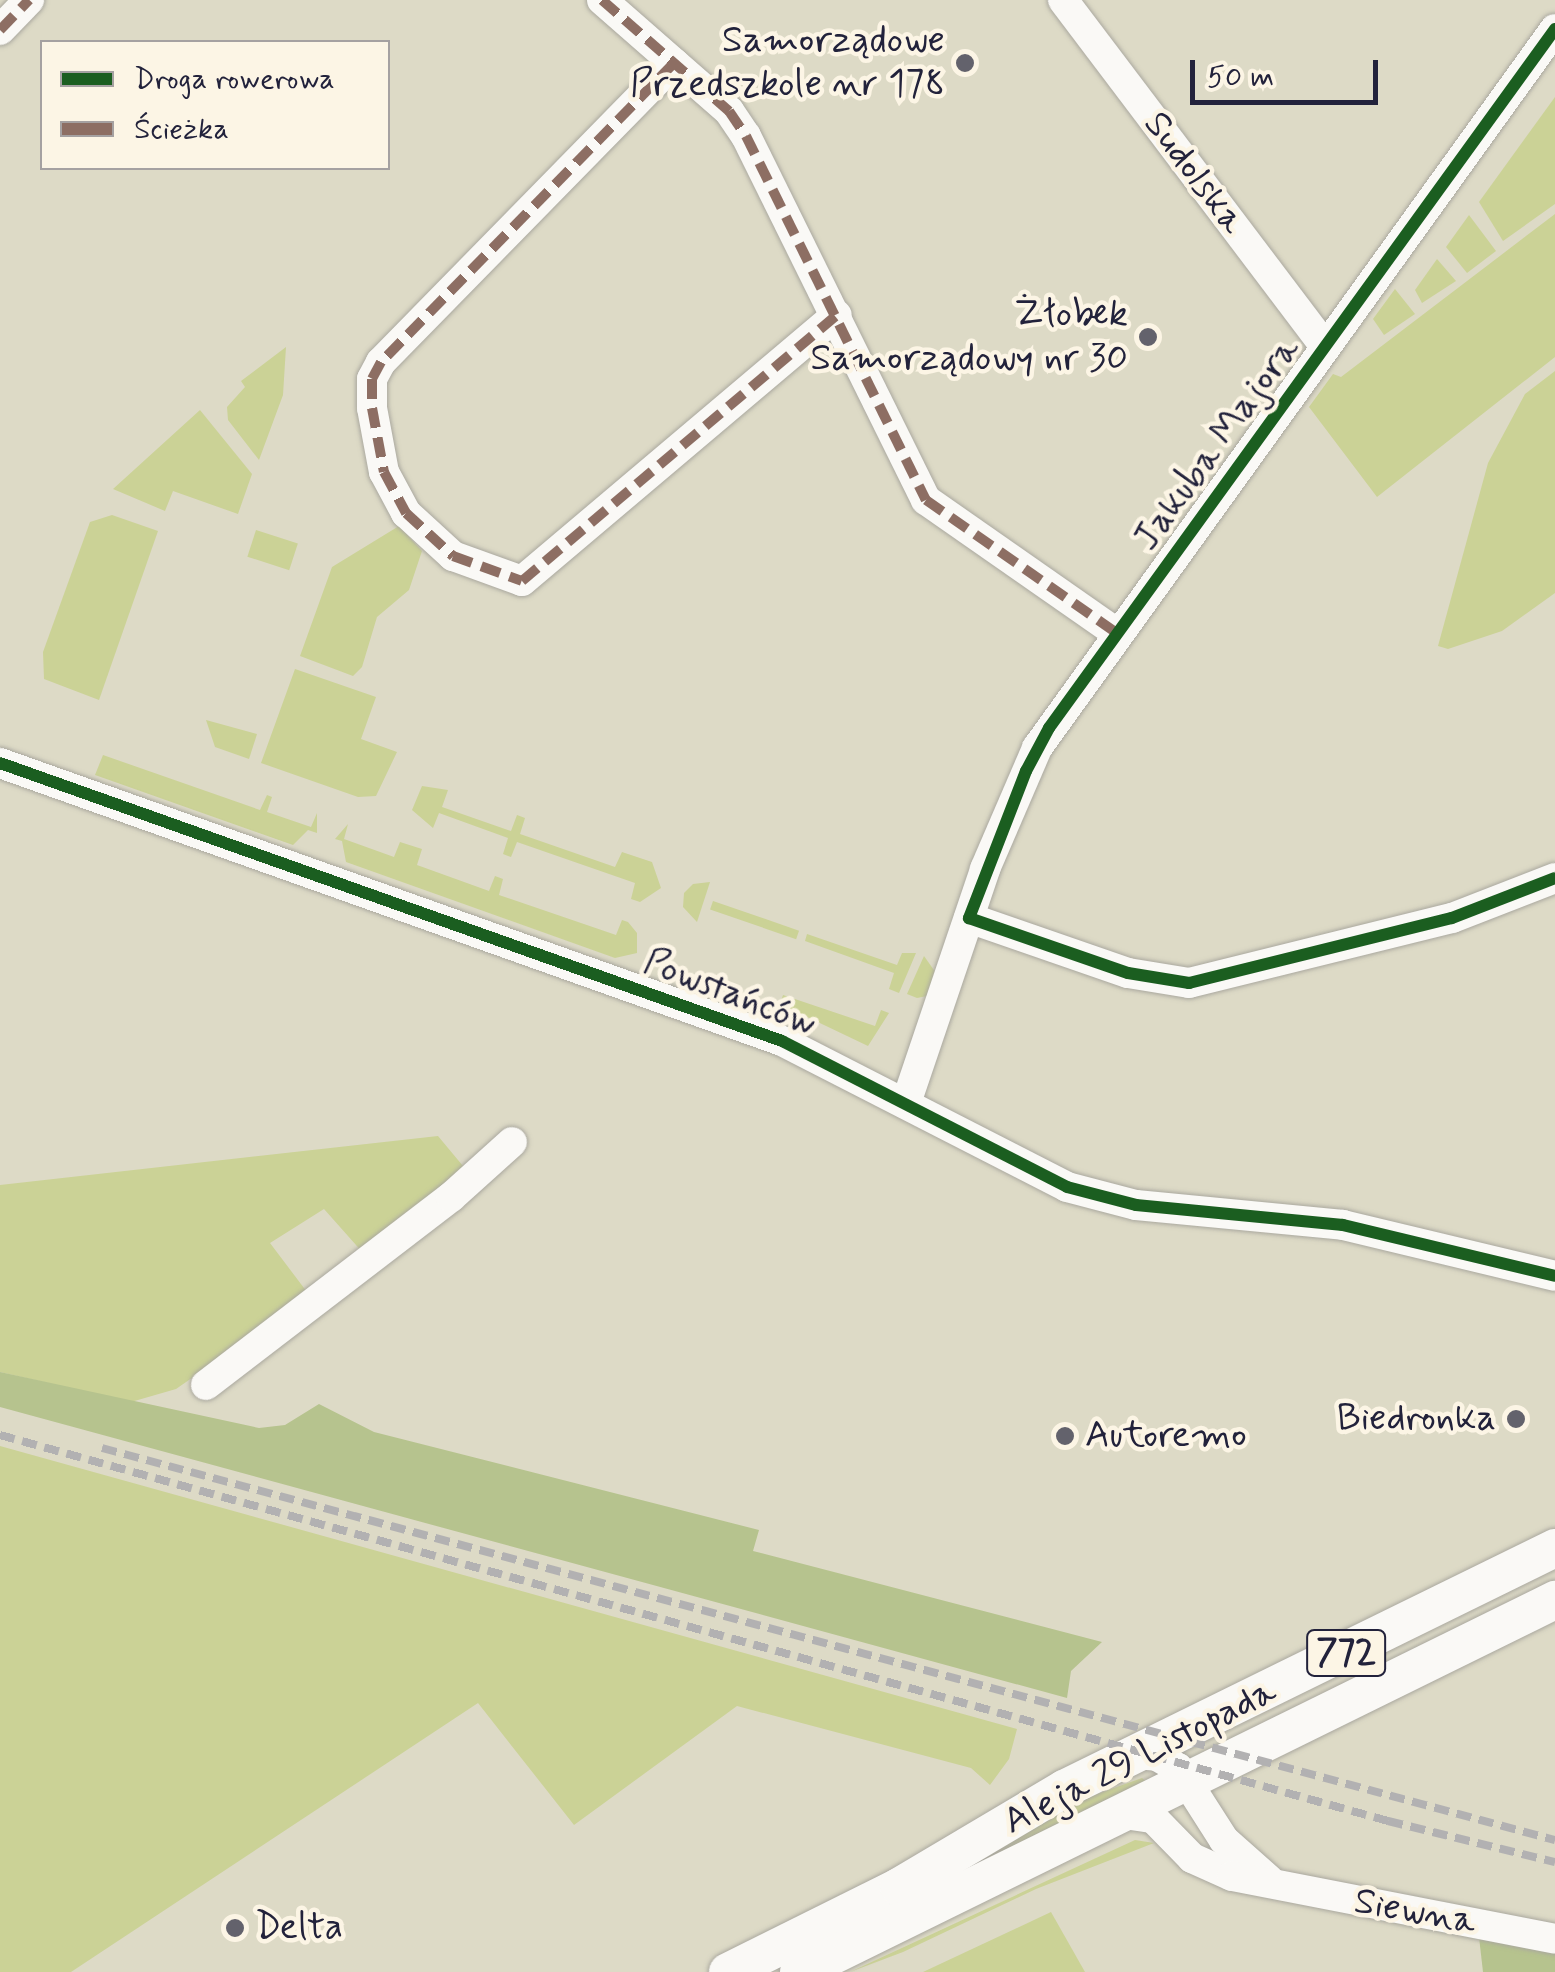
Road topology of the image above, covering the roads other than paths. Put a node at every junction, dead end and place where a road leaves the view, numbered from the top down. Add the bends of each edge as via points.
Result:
1 (29, 0) edge
2 (602, 0) edge
3 (1064, 0) edge
4 (1555, 29) edge
5 (0, 30) edge
6 (674, 63) junction
7 (836, 315) junction
8 (1324, 346) junction
9 (1118, 634) junction
10 (0, 763) edge
11 (1555, 878) edge
12 (969, 918) junction
13 (906, 1103) junction
14 (512, 1142) dead end
15 (1555, 1276) edge
16 (206, 1385) dead end
17 (1555, 1548) edge
18 (1555, 1600) edge
19 (1155, 1788) junction
20 (1276, 1884) junction
21 (1555, 1939) edge
22 (728, 1972) edge
23 (799, 1972) edge

1 - 5 street
2 - 6 street
3 - 8 street, Sudolska
4 - 8 street, Jakuba Majora
6 - 7 street via 746,136
6 - 7 street via 381,362 372,379 372,408 384,472 406,512 453,556 522,580
7 - 9 street via 926,500
8 - 9 street, Jakuba Majora
9 - 12 street, Jakuba Majora via 1037,748
10 - 13 street, Powstańców via 720,1017
11 - 12 street via 1452,918 1189,983 1128,972
12 - 13 street, Jakuba Majora
13 - 15 street, Powstańców via 1013,1164 1101,1198 1343,1224
14 - 16 street via 436,1209
17 - 19 main road, Aleja 29 Listopada / 772 via 1194,1726
18 - 19 main road, Aleja 29 Listopada / 772
19 - 20 street, Siewna
19 - 20 street, Siewna via 1204,1866
19 - 22 main road, Aleja 29 Listopada / 772 via 899,1887
19 - 23 main road, Aleja 29 Listopada / 772
20 - 21 street, Siewna

